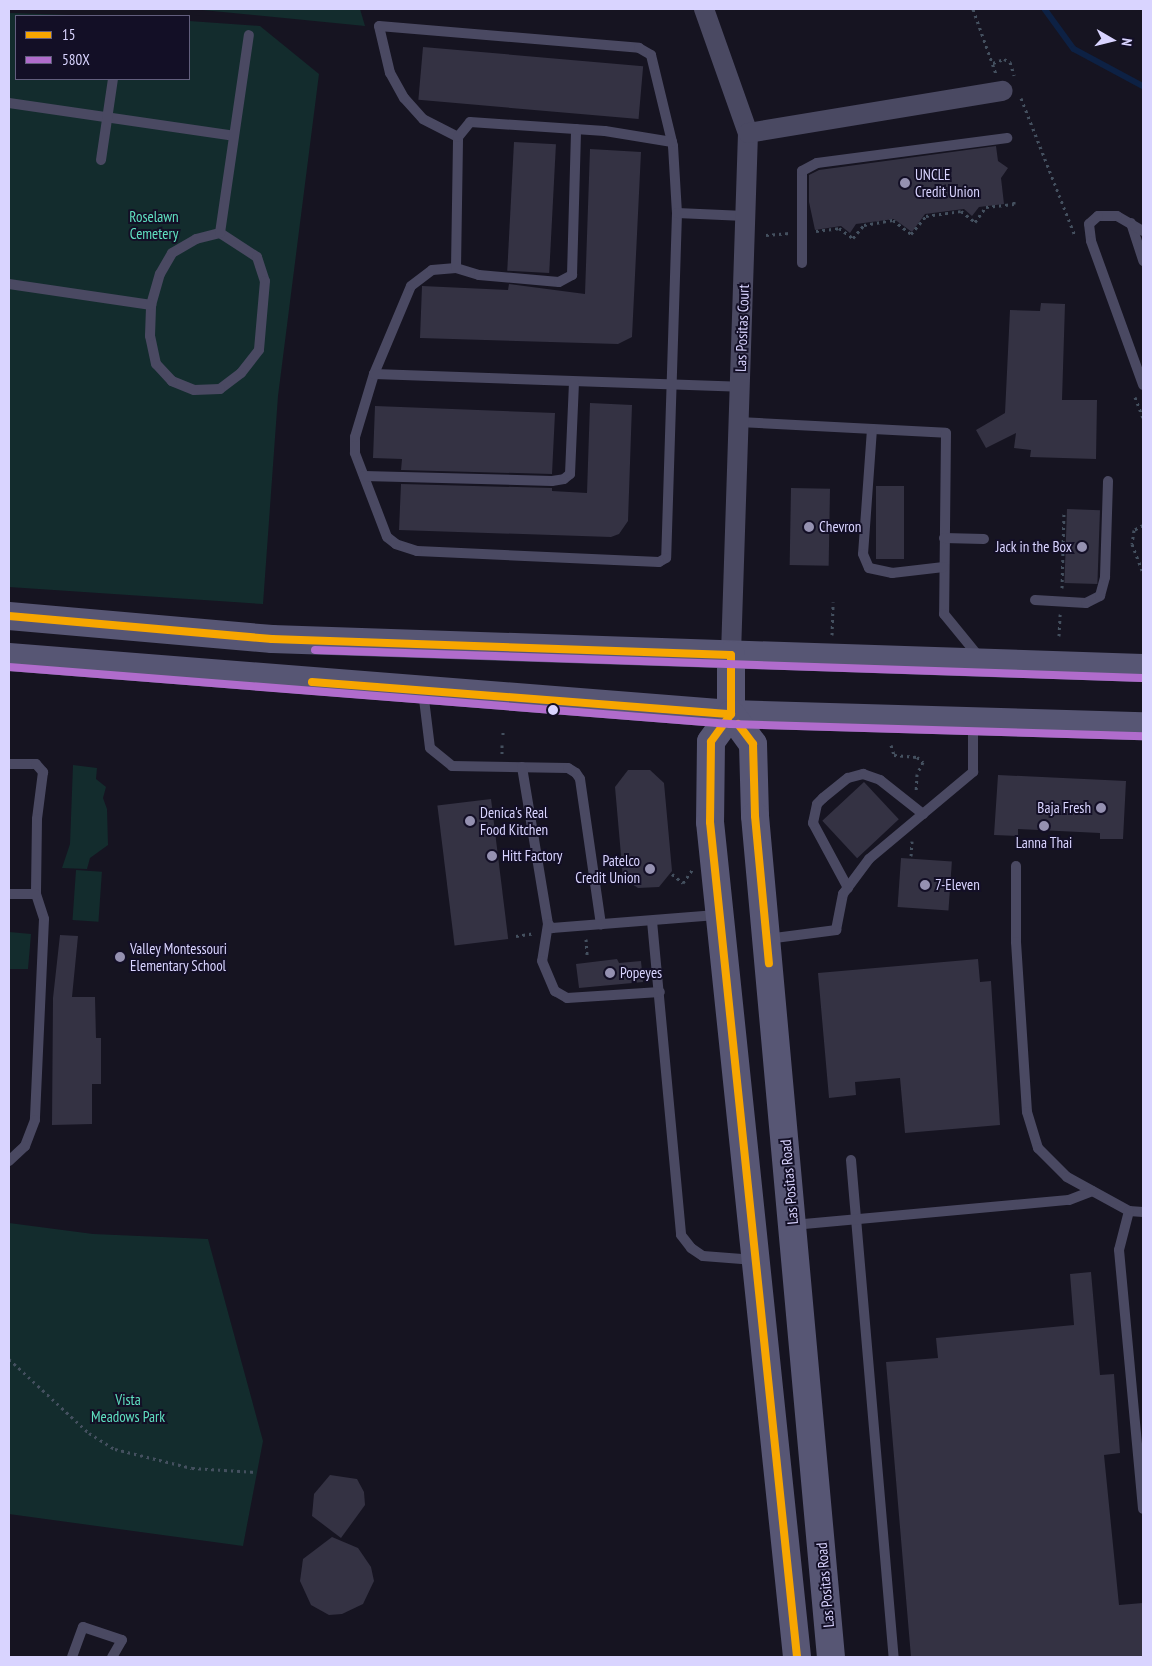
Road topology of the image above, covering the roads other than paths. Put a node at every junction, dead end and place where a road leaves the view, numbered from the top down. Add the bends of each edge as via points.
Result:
1 (704, 9) edge
2 (249, 36) dead end
3 (113, 80) edge
4 (1007, 89) road end
5 (9, 103) edge
6 (107, 118) junction
7 (576, 129) junction
8 (748, 133) junction
9 (234, 136) junction
10 (458, 137) junction
11 (1007, 138) dead end
12 (672, 142) junction
13 (101, 160) dead end
14 (677, 213) junction
15 (745, 216) junction
16 (1131, 223) junction
17 (1143, 231) edge
18 (220, 234) junction
19 (1143, 261) edge
20 (802, 263) dead end
21 (456, 268) junction
22 (9, 284) edge
23 (151, 305) junction
24 (374, 374) junction
25 (574, 382) junction
26 (1143, 385) edge
27 (672, 386) junction
28 (740, 387) junction
29 (738, 422) junction
30 (872, 430) junction
31 (364, 476) junction
32 (1108, 481) dead end
33 (944, 538) junction
34 (984, 538) dead end
35 (944, 567) junction
36 (1035, 600) dead end
37 (9, 616) edge
38 (731, 655) junction
39 (9, 657) edge
40 (983, 662) junction
41 (1143, 668) edge
42 (423, 690) junction
43 (731, 714) junction
44 (974, 721) junction
45 (1143, 726) edge
46 (9, 764) edge
47 (522, 767) junction
48 (923, 814) junction
49 (1016, 866) dead end
50 (848, 888) junction
51 (9, 894) edge
52 (36, 894) junction
53 (720, 915) junction
54 (652, 921) junction
55 (548, 924) junction
56 (602, 924) junction
57 (766, 939) junction
58 (660, 992) junction
59 (851, 1160) dead end
60 (9, 1162) edge
61 (1092, 1191) junction
62 (1128, 1211) junction
63 (1143, 1212) edge
64 (856, 1220) junction
65 (792, 1225) junction
66 (756, 1260) junction
67 (1143, 1509) edge
68 (72, 1657) edge
69 (112, 1657) edge
70 (798, 1657) edge
71 (831, 1657) edge
72 (894, 1657) edge

1 - 8 street, Las Positas Court
2 - 9 lane
3 - 6 lane
4 - 8 street
5 - 6 lane
6 - 9 lane
6 - 13 lane
7 - 10 lane via 470,122
7 - 12 lane
7 - 21 lane via 572,275 559,282 479,275
8 - 15 street, Las Positas Court
9 - 18 lane
10 - 12 lane via 423,119 404,98 390,73 379,26 639,48 651,55
10 - 21 lane
11 - 20 lane via 817,163 802,171
12 - 14 lane
14 - 15 lane
14 - 27 lane
15 - 28 street, Las Positas Court
16 - 17 lane
16 - 19 lane
16 - 26 lane via 1117,216 1098,216 1089,224 1091,241
18 - 23 lane via 196,239 172,253 160,274
18 - 23 lane via 257,258 265,281 259,350 241,373 220,389 194,390 172,381 156,364 150,336
21 - 24 lane via 432,270 411,286
22 - 23 lane
24 - 25 lane
24 - 31 lane via 355,437 355,453
25 - 27 lane
25 - 31 lane via 570,474 564,479
27 - 28 lane
27 - 31 lane via 666,558 659,562 418,551 396,544 387,537
28 - 29 street, Las Positas Court
29 - 30 lane
29 - 38 street, Las Positas Court
30 - 33 lane via 946,433
30 - 35 lane via 863,554 869,568 892,573
32 - 36 lane via 1103,588 1095,601 1061,603
33 - 34 lane
33 - 35 lane
35 - 40 lane via 944,614
37 - 38 main road via 272,638
38 - 40 main road
38 - 43 main road
39 - 42 main road
40 - 41 main road
42 - 43 main road
42 - 47 lane via 430,748 435,754 452,766
43 - 44 main road
43 - 53 main road via 711,742 710,822
43 - 57 main road, Las Positas Road via 753,744 755,816
44 - 45 main road
44 - 48 lane via 973,772
46 - 52 lane via 36,764 43,772 37,819
47 - 55 lane
47 - 56 lane via 568,768 580,779
48 - 50 lane via 868,859
48 - 50 lane via 880,780 864,774 848,778 823,798 817,804 813,823
49 - 61 lane via 1016,942 1026,1112 1038,1148 1068,1177
50 - 57 lane via 836,930
51 - 52 lane
52 - 60 lane via 44,919 35,1120 25,1146
53 - 54 lane
53 - 66 main road
54 - 56 lane
54 - 58 lane
55 - 56 lane via 552,928
55 - 58 lane via 542,961 555,990 567,998
57 - 65 main road, Las Positas Road
58 - 66 lane via 681,1235 703,1256
59 - 64 lane
61 - 62 lane
61 - 64 lane via 1069,1200
62 - 63 lane
62 - 67 lane via 1119,1250
64 - 65 lane
64 - 72 lane
65 - 71 main road, Las Positas Road
66 - 70 main road
68 - 69 lane via 83,1627 122,1640

